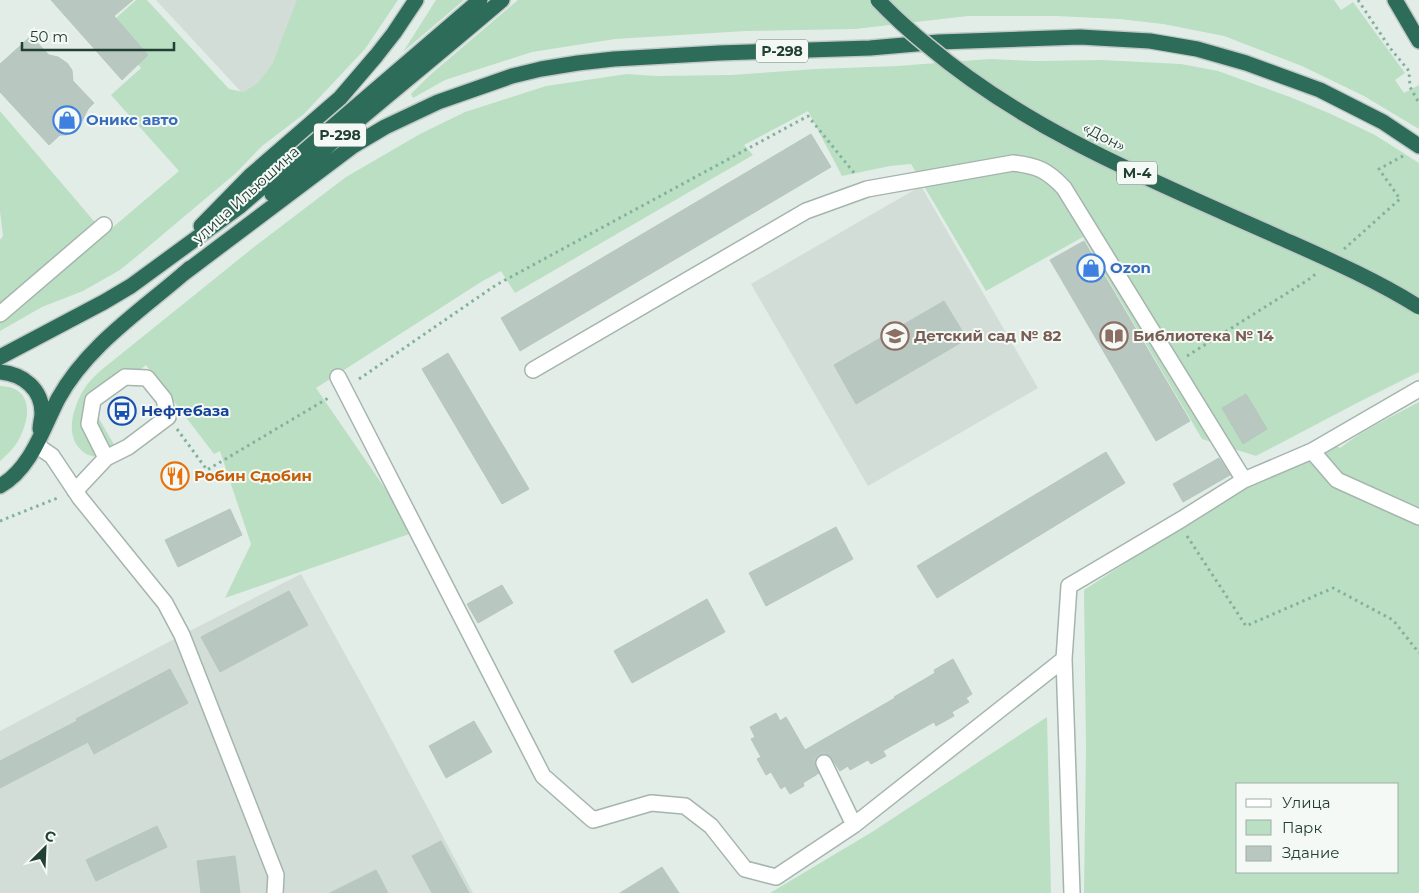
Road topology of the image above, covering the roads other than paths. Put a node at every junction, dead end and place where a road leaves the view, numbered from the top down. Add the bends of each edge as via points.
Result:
1 (416, 0) edge
2 (480, 0) edge
3 (502, 0) edge
4 (878, 0) edge
5 (1395, 0) edge
6 (1419, 41) edge
7 (1415, 149) edge
8 (104, 225) dead end
9 (170, 258) junction
10 (183, 274) junction
11 (1419, 307) edge
12 (0, 314) edge
13 (0, 357) edge
14 (533, 370) dead end
15 (0, 372) edge
16 (341, 383) road end
17 (1419, 389) edge
18 (37, 442) junction
19 (1312, 451) junction
20 (106, 458) junction
21 (1244, 480) junction
22 (0, 486) edge
23 (75, 491) junction
24 (1419, 518) edge
25 (1064, 659) junction
26 (824, 763) tunnel mouth
27 (854, 825) junction
28 (276, 893) edge
29 (1072, 893) edge

1 - 9 highway via 394,33 340,98 250,176
2 - 9 highway, улица Ильюшина / Р-298 via 239,207
3 - 10 highway, улица Ильюшина / Р-298 via 330,144
4 - 11 highway, «Дон» / М-4, bridge via 911,32 974,83 1038,123 1133,171 1356,271
5 - 6 highway
7 - 10 highway, Р-298 via 1383,122 1320,90 1238,60 1150,41 1080,37 605,60 512,76 438,102 385,127 353,146
8 - 12 street
9 - 13 highway, улица Ильюшина / Р-298 via 104,302
10 - 18 highway, улица Ильюшина / Р-298 via 99,346 78,369
14 - 21 street via 806,211 867,189 1013,163 1033,165 1052,175 1064,188
15 - 18 highway, Р-298 via 20,377 36,392 42,413
16 - 27 street via 544,776 593,820 651,803 685,806 711,826 745,869 776,877
17 - 19 street
18 - 22 highway, Р-298 via 28,460
18 - 23 street via 52,456
19 - 21 street
19 - 24 street via 1338,480
20 - 20 street via 128,447 168,417 164,399 147,378 125,377 92,400 89,424
20 - 23 street
21 - 25 street via 1068,586
23 - 28 street via 165,603 182,635 276,875
25 - 27 street
25 - 29 street
26 - 27 street

